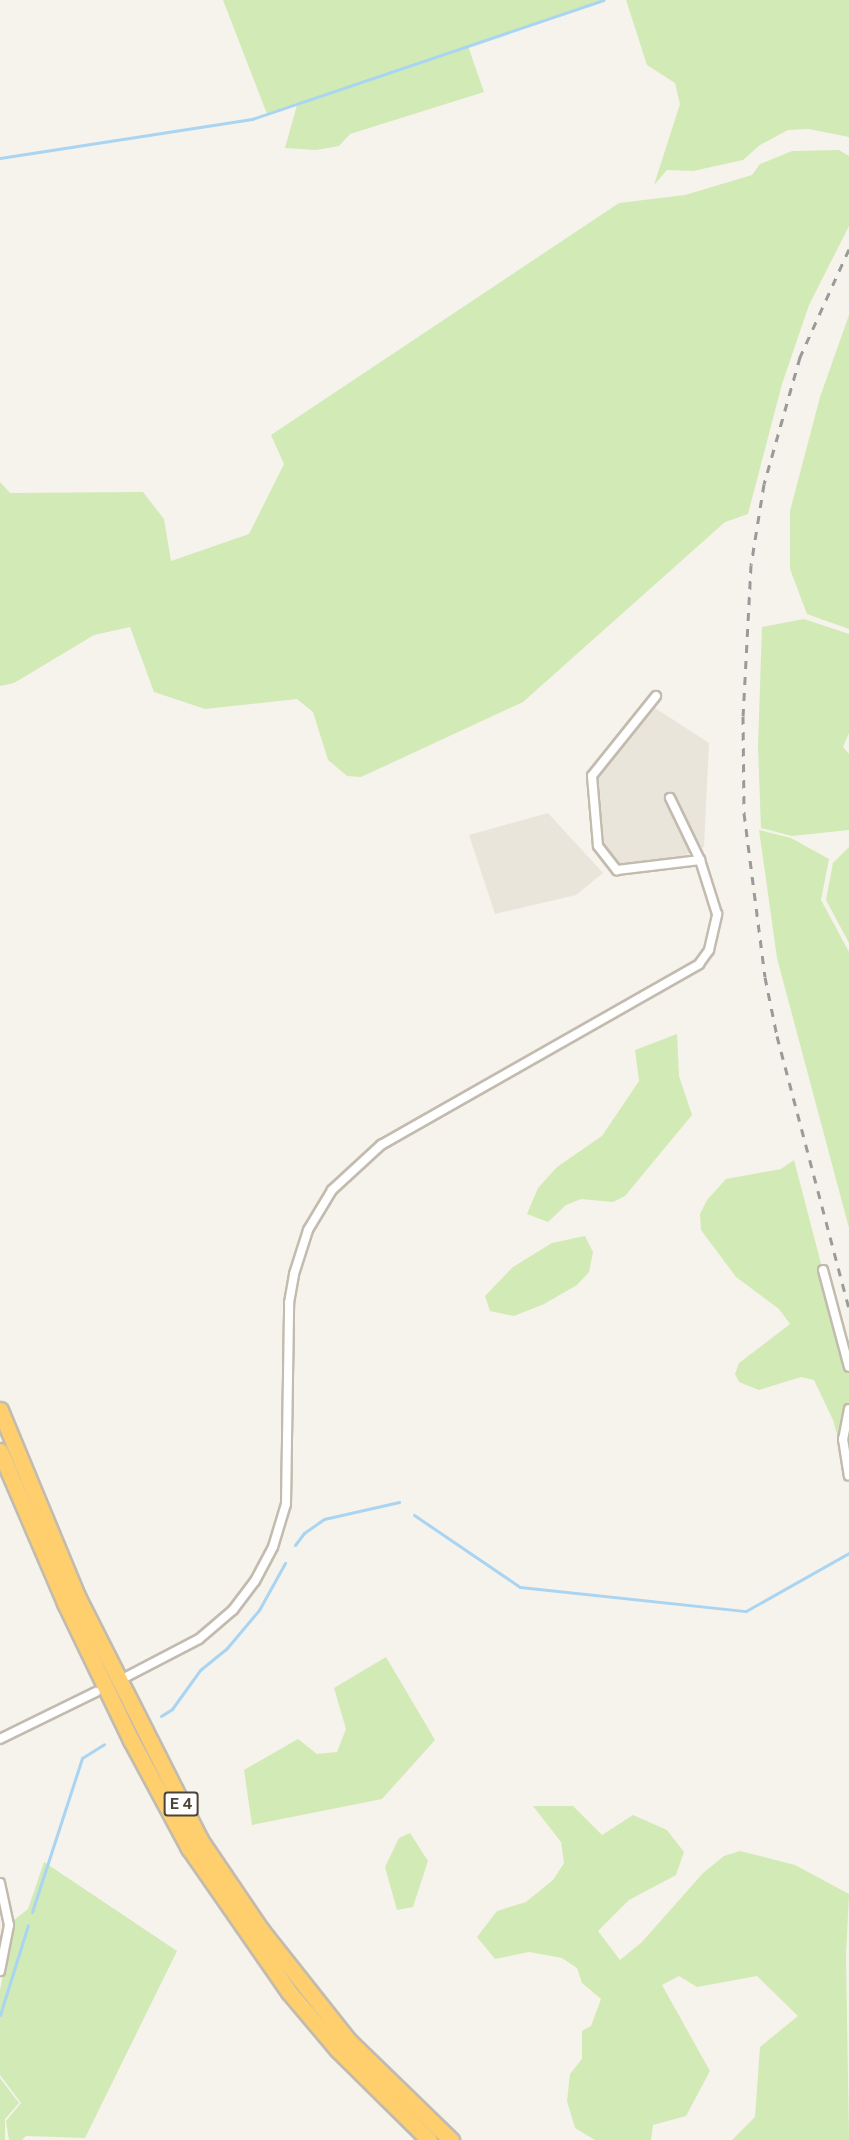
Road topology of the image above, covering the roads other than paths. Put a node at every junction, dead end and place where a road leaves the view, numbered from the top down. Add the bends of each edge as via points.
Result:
1 (656, 696) dead end
2 (669, 798) dead end
3 (700, 860) junction
4 (823, 1270) dead end
5 (849, 1366) edge
6 (849, 1409) edge
7 (0, 1410) edge
8 (0, 1451) edge
9 (849, 1476) edge
10 (126, 1677) dead end
11 (96, 1692) dead end
12 (0, 1739) edge
13 (0, 1883) edge
14 (0, 1971) edge
15 (429, 2140) edge
16 (451, 2140) edge

1 - 3 street via 592,776 598,846 617,870
2 - 3 street
3 - 10 street via 717,914 709,950 699,964 381,1145 332,1190 308,1230 294,1274 286,1504 273,1547 255,1581 224,1617 199,1639
4 - 5 street
6 - 9 street via 843,1439
7 - 16 highway, E 4 via 77,1596 200,1840 261,1930 348,2040
8 - 15 highway, E 4 via 75,1624 189,1848 290,1992 338,2050
11 - 12 street
13 - 14 street via 9,1925

